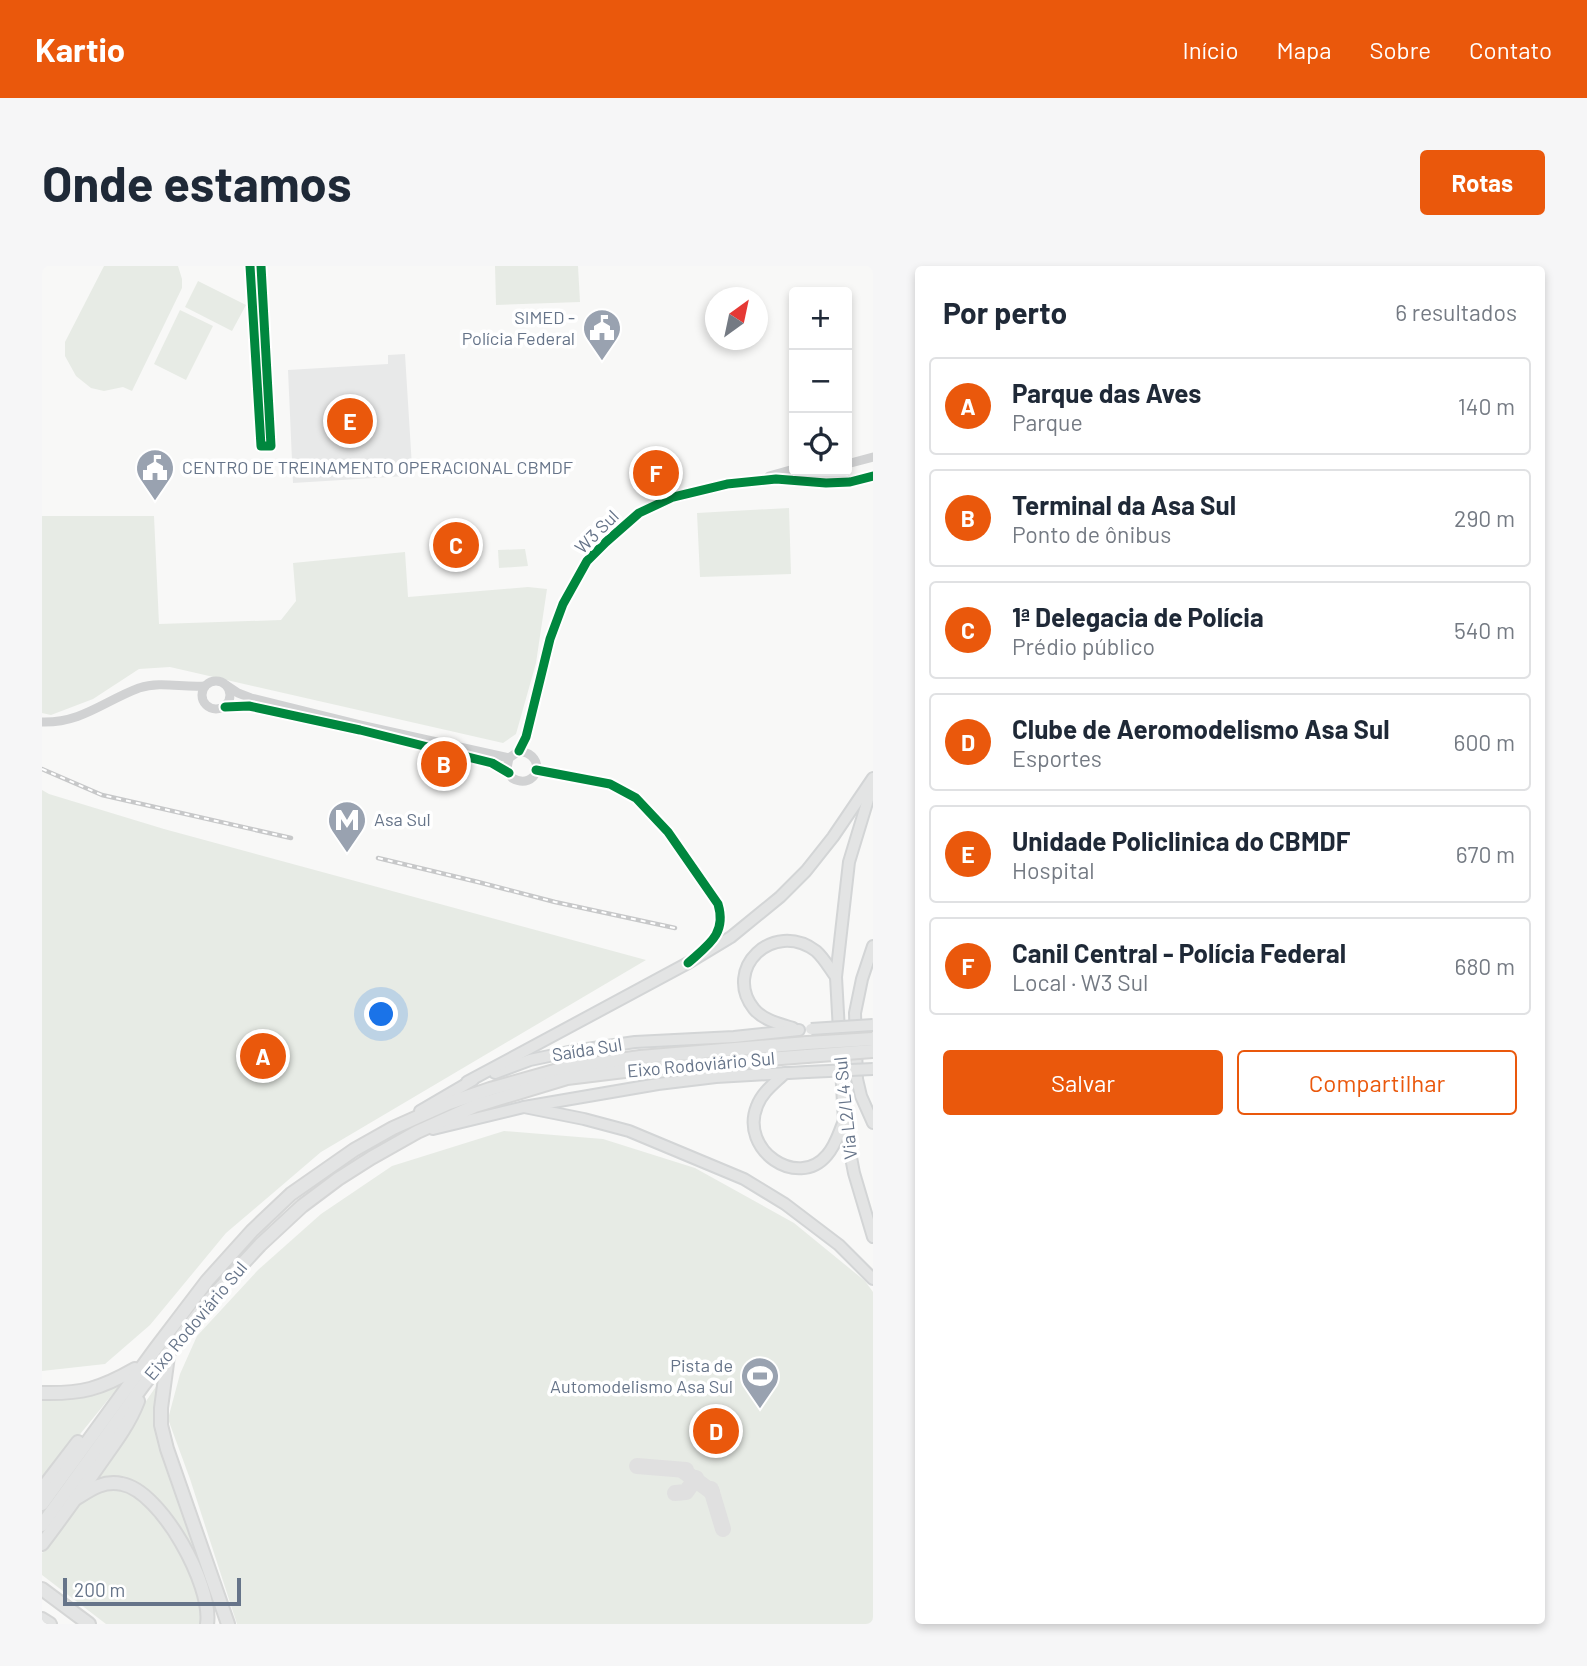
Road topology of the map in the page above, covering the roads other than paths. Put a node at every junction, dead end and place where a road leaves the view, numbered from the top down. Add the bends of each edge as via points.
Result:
1 (250, 266) edge
2 (261, 266) edge
3 (259, 320) junction
4 (259, 428) junction
5 (270, 429) junction
6 (873, 457) edge
7 (852, 463) edge
8 (789, 470) edge
9 (873, 476) edge
10 (764, 479) junction
11 (226, 685) junction
12 (205, 686) junction
13 (185, 687) junction
14 (202, 698) junction
15 (225, 707) junction
16 (42, 723) edge
17 (526, 737) junction
18 (519, 751) junction
19 (530, 754) junction
20 (509, 758) junction
21 (536, 770) junction
22 (509, 773) junction
23 (873, 781) edge
24 (865, 797) junction
25 (873, 947) edge
26 (688, 963) junction
27 (836, 977) junction
28 (873, 1025) edge
29 (799, 1030) junction
30 (873, 1039) edge
31 (807, 1050) junction
32 (873, 1051) edge
33 (873, 1069) edge
34 (785, 1073) junction
35 (467, 1082) junction
36 (524, 1107) junction
37 (844, 1121) junction
38 (873, 1123) edge
39 (393, 1128) junction
40 (417, 1132) junction
41 (873, 1237) edge
42 (873, 1279) edge
43 (162, 1351) junction
44 (135, 1369) junction
45 (144, 1384) junction
46 (42, 1393) edge
47 (42, 1489) edge
48 (77, 1498) junction
49 (42, 1504) edge
50 (42, 1525) edge
51 (42, 1544) edge
52 (42, 1589) edge
53 (42, 1619) edge
54 (50, 1624) edge
55 (89, 1624) edge
56 (207, 1624) edge
57 (228, 1624) edge

1 - 3 street
2 - 3 street
3 - 4 street
3 - 5 street
4 - 5 street
4 - 5 street via 261,446 271,446
6 - 7 street
8 - 10 street, W3 Sul
9 - 10 street, W3 Sul via 826,483
10 - 17 street, W3 Sul via 663,501 639,513 594,553 553,627
11 - 12 street via 215,681
11 - 15 street via 230,696
11 - 20 street via 251,698
12 - 13 street
12 - 14 street
13 - 14 street
13 - 16 street via 140,688 92,712
14 - 15 street via 209,708
15 - 22 street via 249,706 360,730 492,763
17 - 18 street, W3 Sul
17 - 19 street, W3 Sul
18 - 19 street
18 - 20 street
19 - 21 street
20 - 22 street
21 - 22 street via 522,782
21 - 26 street via 610,784 636,798 668,832 721,914 714,939
23 - 24 main road, Via L2/L4 Sul
24 - 26 main road via 780,897 731,937
24 - 27 main road, Via L2/L4 Sul via 849,862
25 - 38 main road via 855,1013 857,1079
26 - 35 main road
27 - 29 main road via 816,952 802,944 775,942 753,957 745,980 753,1009
27 - 37 main road, Via L2/L4 Sul
28 - 29 main road, Saída Sul, bridge
29 - 35 main road, Saída Sul via 573,1051
30 - 31 highway, Eixo Rodoviário Sul, bridge
31 - 32 highway, Eixo Rodoviário Sul, bridge
31 - 39 highway, Eixo Rodoviário Sul via 640,1057 565,1068 449,1103
31 - 40 highway, Eixo Rodoviário Sul via 567,1078 475,1106
33 - 34 main road, bridge
34 - 36 main road via 658,1084
34 - 37 main road via 765,1092 754,1114 757,1140 765,1154 796,1168 814,1165 826,1157
35 - 39 main road, Saída Sul
36 - 40 main road
36 - 42 main road via 629,1132 744,1179 785,1203 839,1245
37 - 41 main road, Via L2/L4 Sul
39 - 43 highway, Eixo Rodoviário Sul via 291,1195 251,1231 207,1282
40 - 43 highway, Eixo Rodoviário Sul via 302,1206
43 - 44 highway
43 - 45 highway, Eixo Rodoviário Sul
43 - 49 highway, Eixo Rodoviário Sul
43 - 57 highway via 161,1425
44 - 46 highway via 88,1390
44 - 47 highway
45 - 48 highway via 134,1412
45 - 50 highway, Eixo Rodoviário Sul
48 - 51 highway
48 - 56 highway via 107,1483 132,1487 146,1497 187,1552 206,1598
52 - 55 highway
53 - 54 highway

